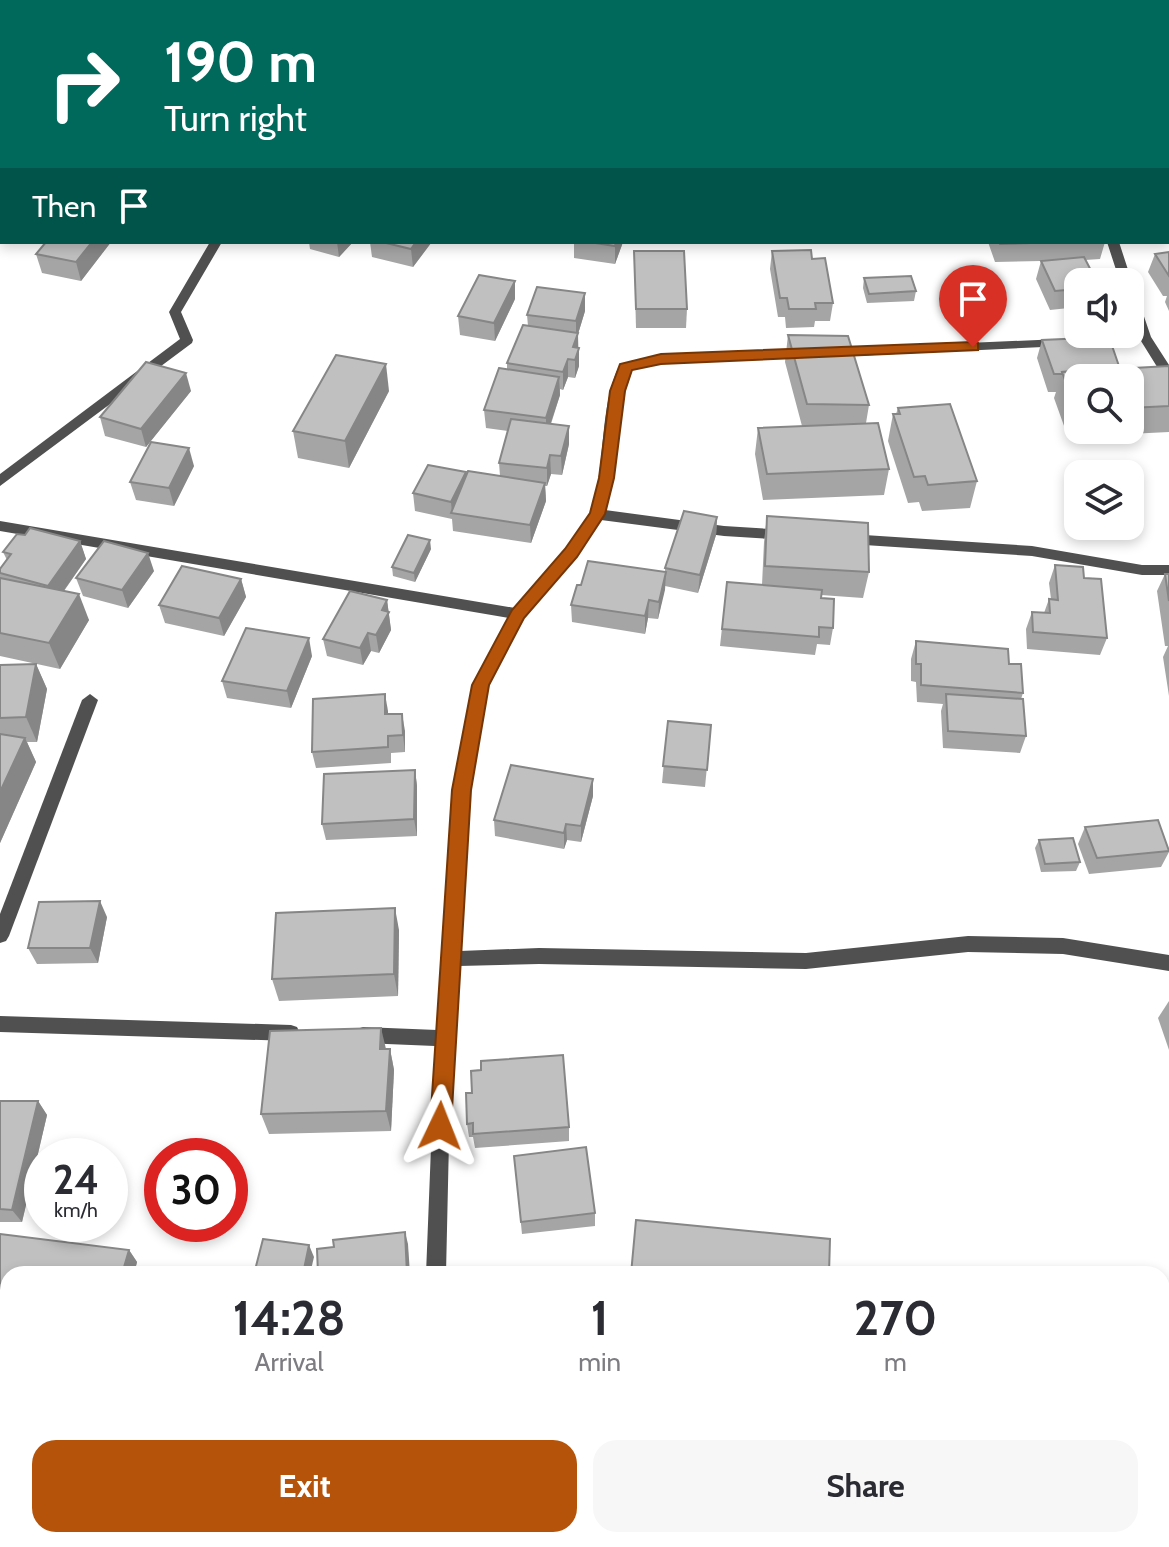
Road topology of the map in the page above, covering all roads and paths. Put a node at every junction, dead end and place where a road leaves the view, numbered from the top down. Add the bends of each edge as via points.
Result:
1 (215, 244) edge
2 (1114, 244) edge
3 (1121, 268) edge
4 (1144, 334) edge
5 (1145, 337) junction
6 (1169, 375) edge
7 (0, 481) edge
8 (597, 514) junction
9 (0, 526) edge
10 (804, 536) edge
11 (836, 538) edge
12 (1169, 570) edge
13 (518, 614) junction
14 (90, 700) dead end
15 (0, 936) edge
16 (450, 959) junction
17 (1169, 963) edge
18 (0, 1024) edge
19 (318, 1034) edge
20 (350, 1035) edge
21 (445, 1038) junction
22 (436, 1266) edge

1 - 7 street via 175,312 187,340
2 - 3 street
4 - 5 street
5 - 6 street
5 - 8 street via 634,363 620,378
8 - 10 street
8 - 13 street
9 - 13 street
11 - 12 street via 1032,551
13 - 16 street via 481,685 462,790
14 - 15 street
16 - 17 street via 806,961 968,944 1063,946
16 - 21 street
18 - 19 street
20 - 21 street
21 - 22 street

